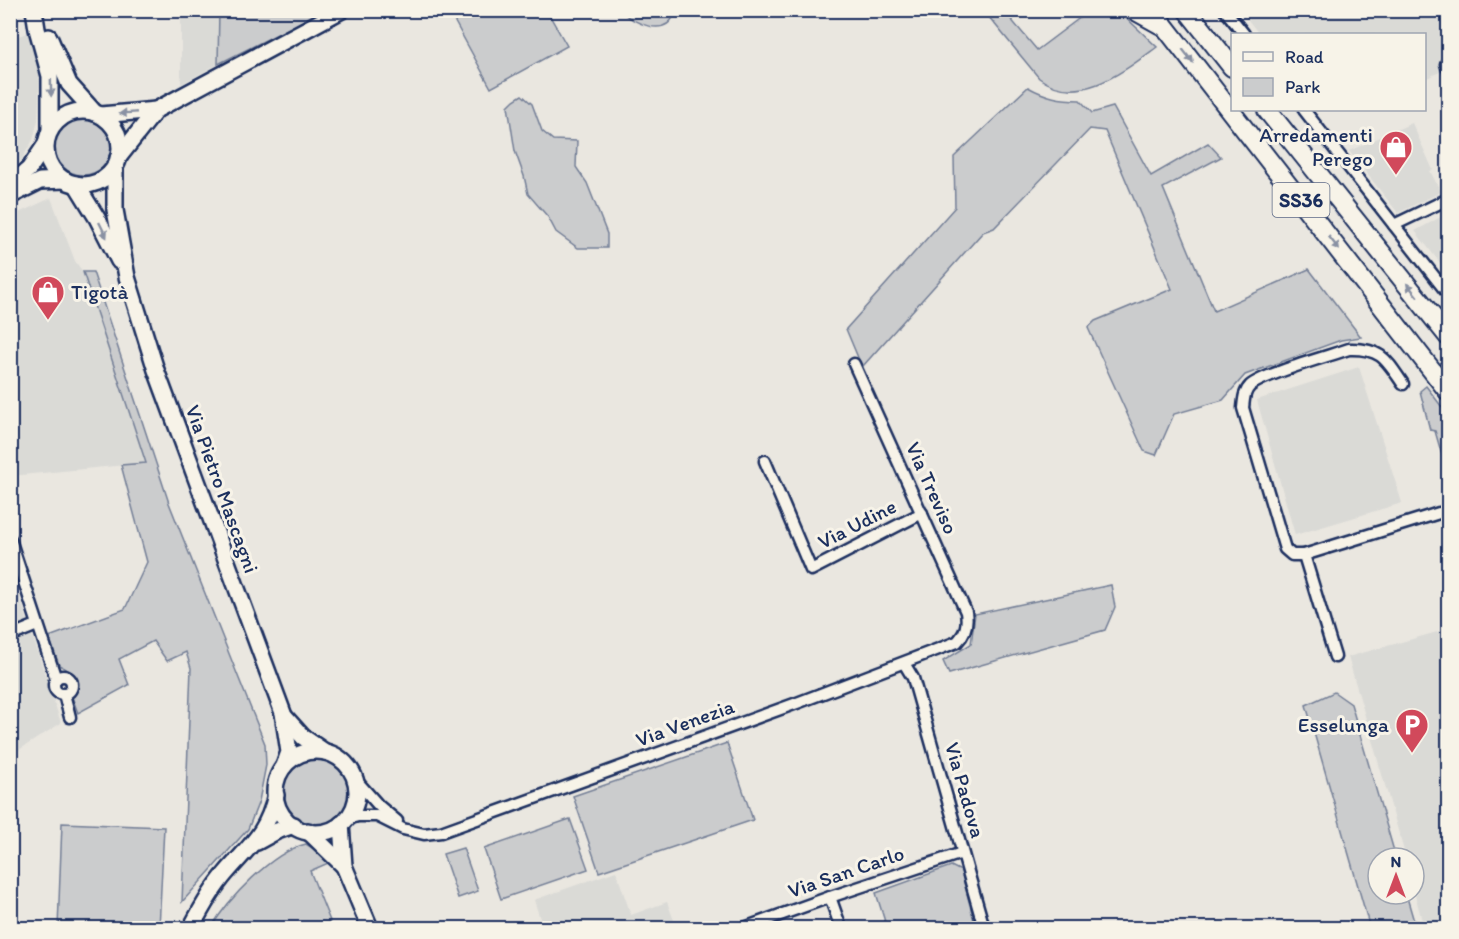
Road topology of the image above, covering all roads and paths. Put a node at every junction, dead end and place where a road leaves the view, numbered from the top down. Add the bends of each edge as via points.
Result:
1 (36, 10) edge
2 (342, 10) edge
3 (1134, 10) edge
4 (1152, 10) edge
5 (1187, 10) edge
6 (1225, 10) edge
7 (1165, 27) junction
8 (1243, 33) edge
9 (1231, 65) edge
10 (156, 110) junction
11 (1268, 111) edge
12 (1305, 111) edge
13 (98, 114) junction
14 (48, 137) junction
15 (117, 161) junction
16 (70, 182) junction
17 (10, 185) edge
18 (10, 196) edge
19 (1449, 199) edge
20 (1394, 225) junction
21 (127, 277) junction
22 (1449, 294) edge
23 (1449, 336) edge
24 (854, 364) dead end
25 (1403, 384) dead end
26 (1449, 391) edge
27 (765, 461) dead end
28 (922, 513) junction
29 (1449, 513) edge
30 (10, 539) edge
31 (1304, 555) junction
32 (37, 625) junction
33 (966, 629) joint
34 (10, 636) edge
35 (1335, 657) dead end
36 (904, 663) junction
37 (283, 713) junction
38 (70, 717) dead end
39 (326, 752) junction
40 (284, 766) junction
41 (355, 779) junction
42 (276, 795) junction
43 (344, 821) junction
44 (301, 828) junction
45 (409, 831) junction
46 (254, 844) junction
47 (962, 853) junction
48 (344, 866) junction
49 (831, 897) junction
50 (191, 928) edge
51 (370, 928) edge
52 (744, 928) edge
53 (841, 928) edge
54 (984, 928) edge

1 - 13 main road via 69,84
1 -> 14 main road via 37,29 51,76
2 - 10 main road
3 - 7 highway
4 - 7 highway, SS36
5 - 9 highway
6 - 8 street
7 -> 26 highway, SS36
10 -> 13 main road
10 - 15 main road
23 -> 11 highway, SS36
12 - 20 street
13 - 14 main road via 78,111 62,117
13 - 15 main road via 117,133
14 - 16 main road via 46,153 52,169
14 - 17 main road via 29,169
15 - 16 main road via 99,181
15 - 21 main road, Via Pietro Mascagni via 115,210
16 - 18 main road via 40,181
16 -> 21 main road, Via Pietro Mascagni via 97,218
19 - 20 street
20 - 22 street
21 - 37 main road, Via Pietro Mascagni via 156,370
24 - 28 street, Via Treviso
25 - 31 street via 1387,360 1376,352 1349,349 1248,387 1243,408 1286,549 1292,555
27 - 28 street, Via Udine via 811,570
28 - 33 street, Via Treviso via 966,612
29 - 31 street
30 - 32 street
31 - 35 street
32 - 34 street
32 - 38 street via 56,679 65,675 73,683 64,694
33 - 36 street, Via Venezia via 957,642
36 - 45 street, Via Venezia via 441,832
36 - 47 street, Via Padova via 913,678
37 - 39 main road, Via Pietro Mascagni via 303,737
37 - 40 main road, Via Pietro Mascagni via 289,752
39 - 40 main road via 298,755
39 - 41 main road via 347,764
40 - 42 main road via 277,780
41 - 43 main road via 356,800
41 - 45 street
42 - 44 main road via 283,815
42 - 46 main road via 269,819
43 - 44 main road via 325,831
43 - 45 street, Via Venezia via 377,816
43 - 48 main road
44 - 46 main road via 277,831
44 - 48 main road
46 - 50 main road via 226,873
47 - 49 street, Via San Carlo
47 - 54 street, Via Padova
48 - 51 main road
49 - 52 street, Via San Carlo
49 - 53 street

